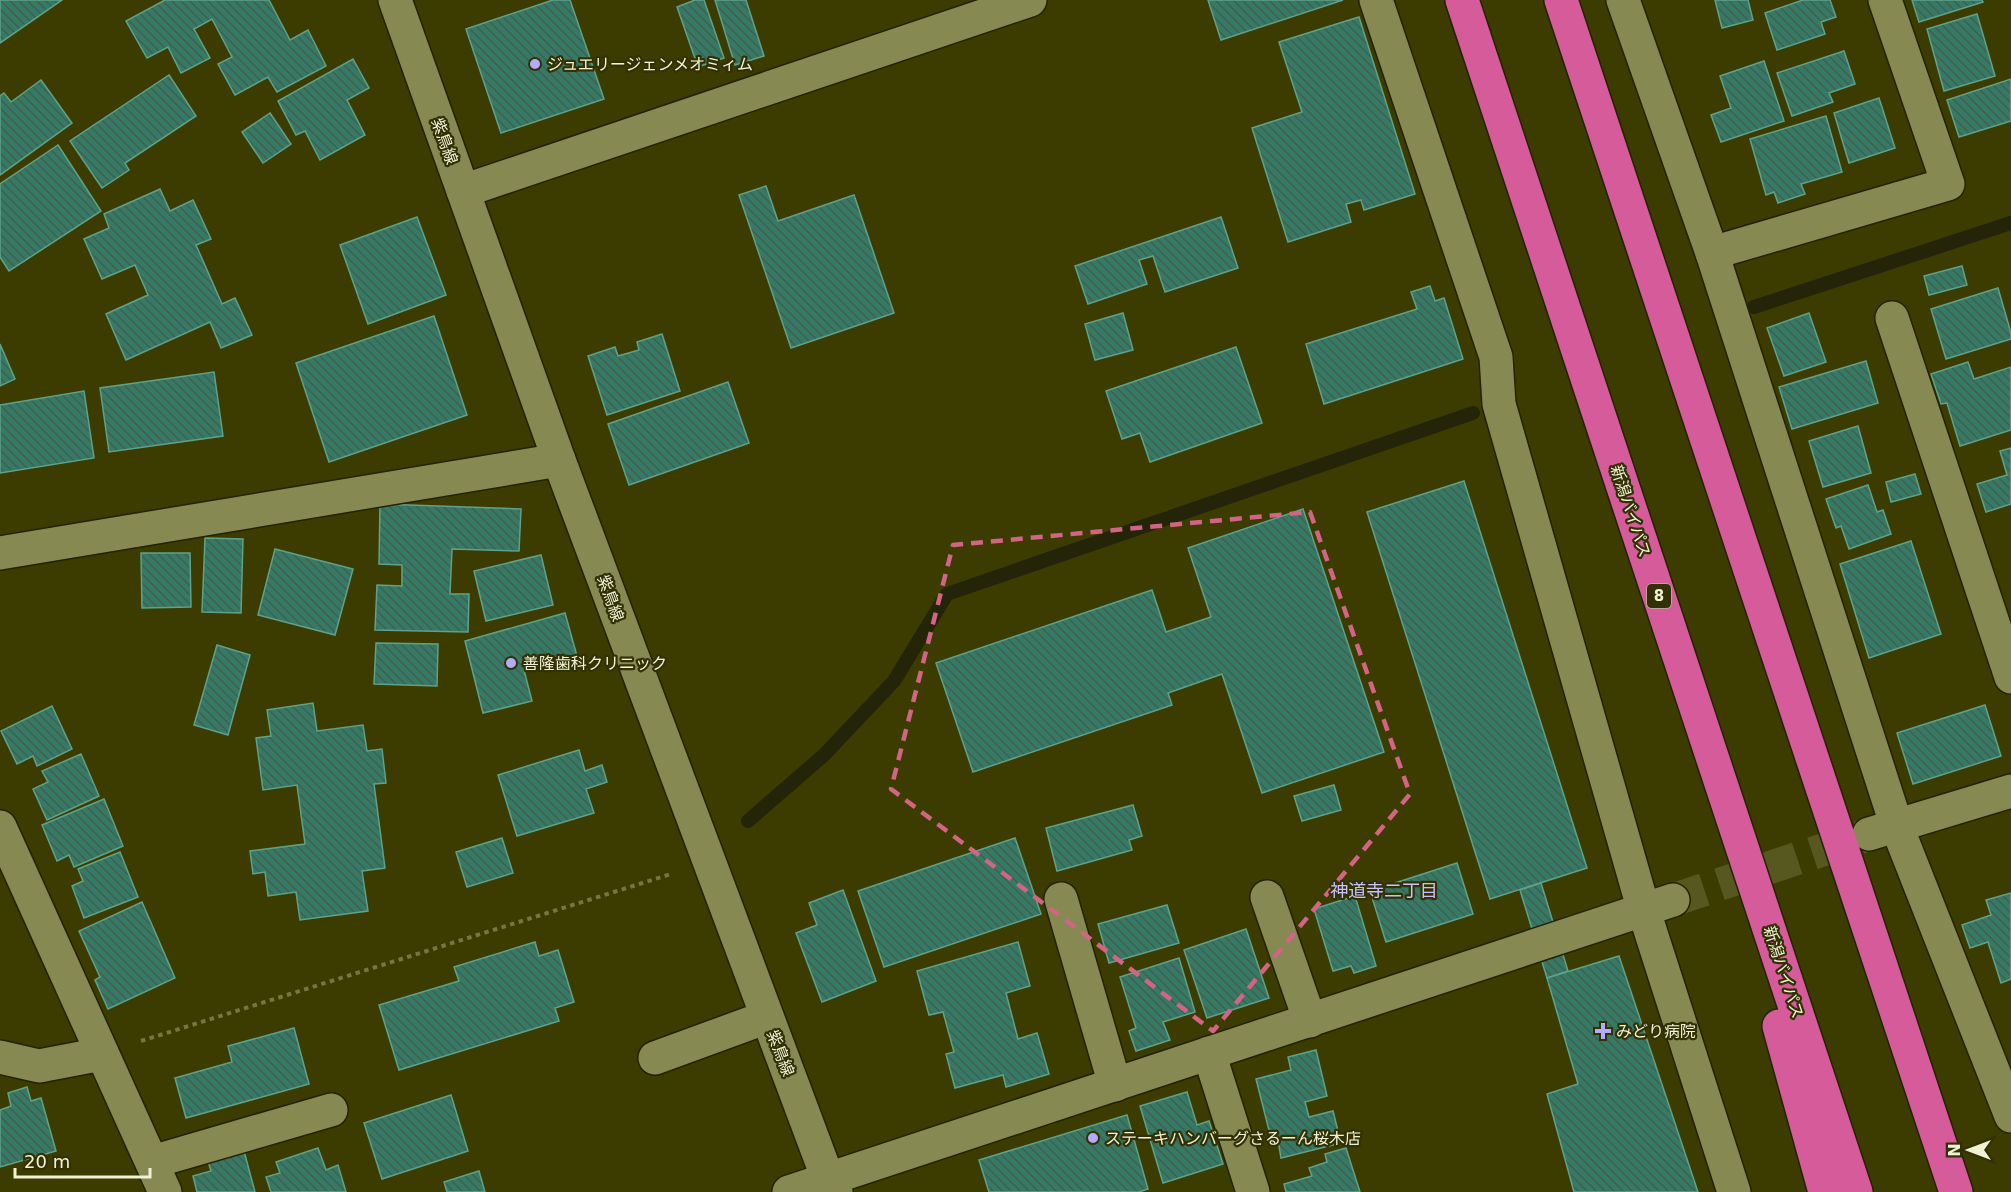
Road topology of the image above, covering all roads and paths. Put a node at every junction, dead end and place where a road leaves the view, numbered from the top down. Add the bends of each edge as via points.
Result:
1 (395, 0) edge
2 (1030, 0) edge
3 (1376, 0) edge
4 (1462, 0) edge
5 (1561, 0) edge
6 (1623, 0) edge
7 (1885, 0) edge
8 (463, 191) junction
9 (1712, 253) junction
10 (1892, 318) dead end
11 (559, 460) junction
12 (0, 553) edge
13 (1667, 619) junction
14 (2011, 677) edge
15 (2011, 791) edge
16 (0, 827) edge
17 (1883, 831) junction
18 (670, 874) dead end
19 (1267, 897) dead end
20 (1061, 899) dead end
21 (1659, 905) junction
22 (767, 1017) junction
23 (1898, 1018) junction
24 (1310, 1021) junction
25 (99, 1046) junction
26 (1209, 1053) junction
27 (0, 1058) edge
28 (655, 1058) dead end
29 (1115, 1085) junction
30 (331, 1110) dead end
31 (2011, 1116) edge
32 (152, 1162) junction
33 (832, 1186) edge
34 (165, 1192) edge
35 (789, 1192) edge
36 (1253, 1192) edge
37 (1734, 1192) edge
38 (1825, 1192) edge
39 (1856, 1192) edge
40 (1956, 1192) edge
41 (1978, 1192) edge

1 - 8 street, 紫鳥線
2 - 8 street
3 - 21 street via 1496,357 1499,404
4 - 13 highway, 新潟バイパス / 8
5 - 23 highway
6 - 9 street
7 - 9 street via 1948,183
8 - 11 street, 紫鳥線
9 - 17 street
10 - 14 street
11 - 12 street
11 - 22 street, 紫鳥線
13 - 38 highway
13 - 39 highway, 新潟バイパス / 8
15 - 17 street
16 - 25 street
17 - 31 street
18 - 25 path via 125,1046
19 - 24 street
20 - 29 street
21 - 24 street
21 - 37 street
22 - 28 street
22 - 33 street, 紫鳥線
23 - 40 highway
23 - 41 highway
24 - 26 street
25 - 27 street via 39,1066
25 - 32 street
26 - 29 street
26 - 36 street
29 - 33 street
30 - 32 street
32 - 34 street
33 - 35 street

